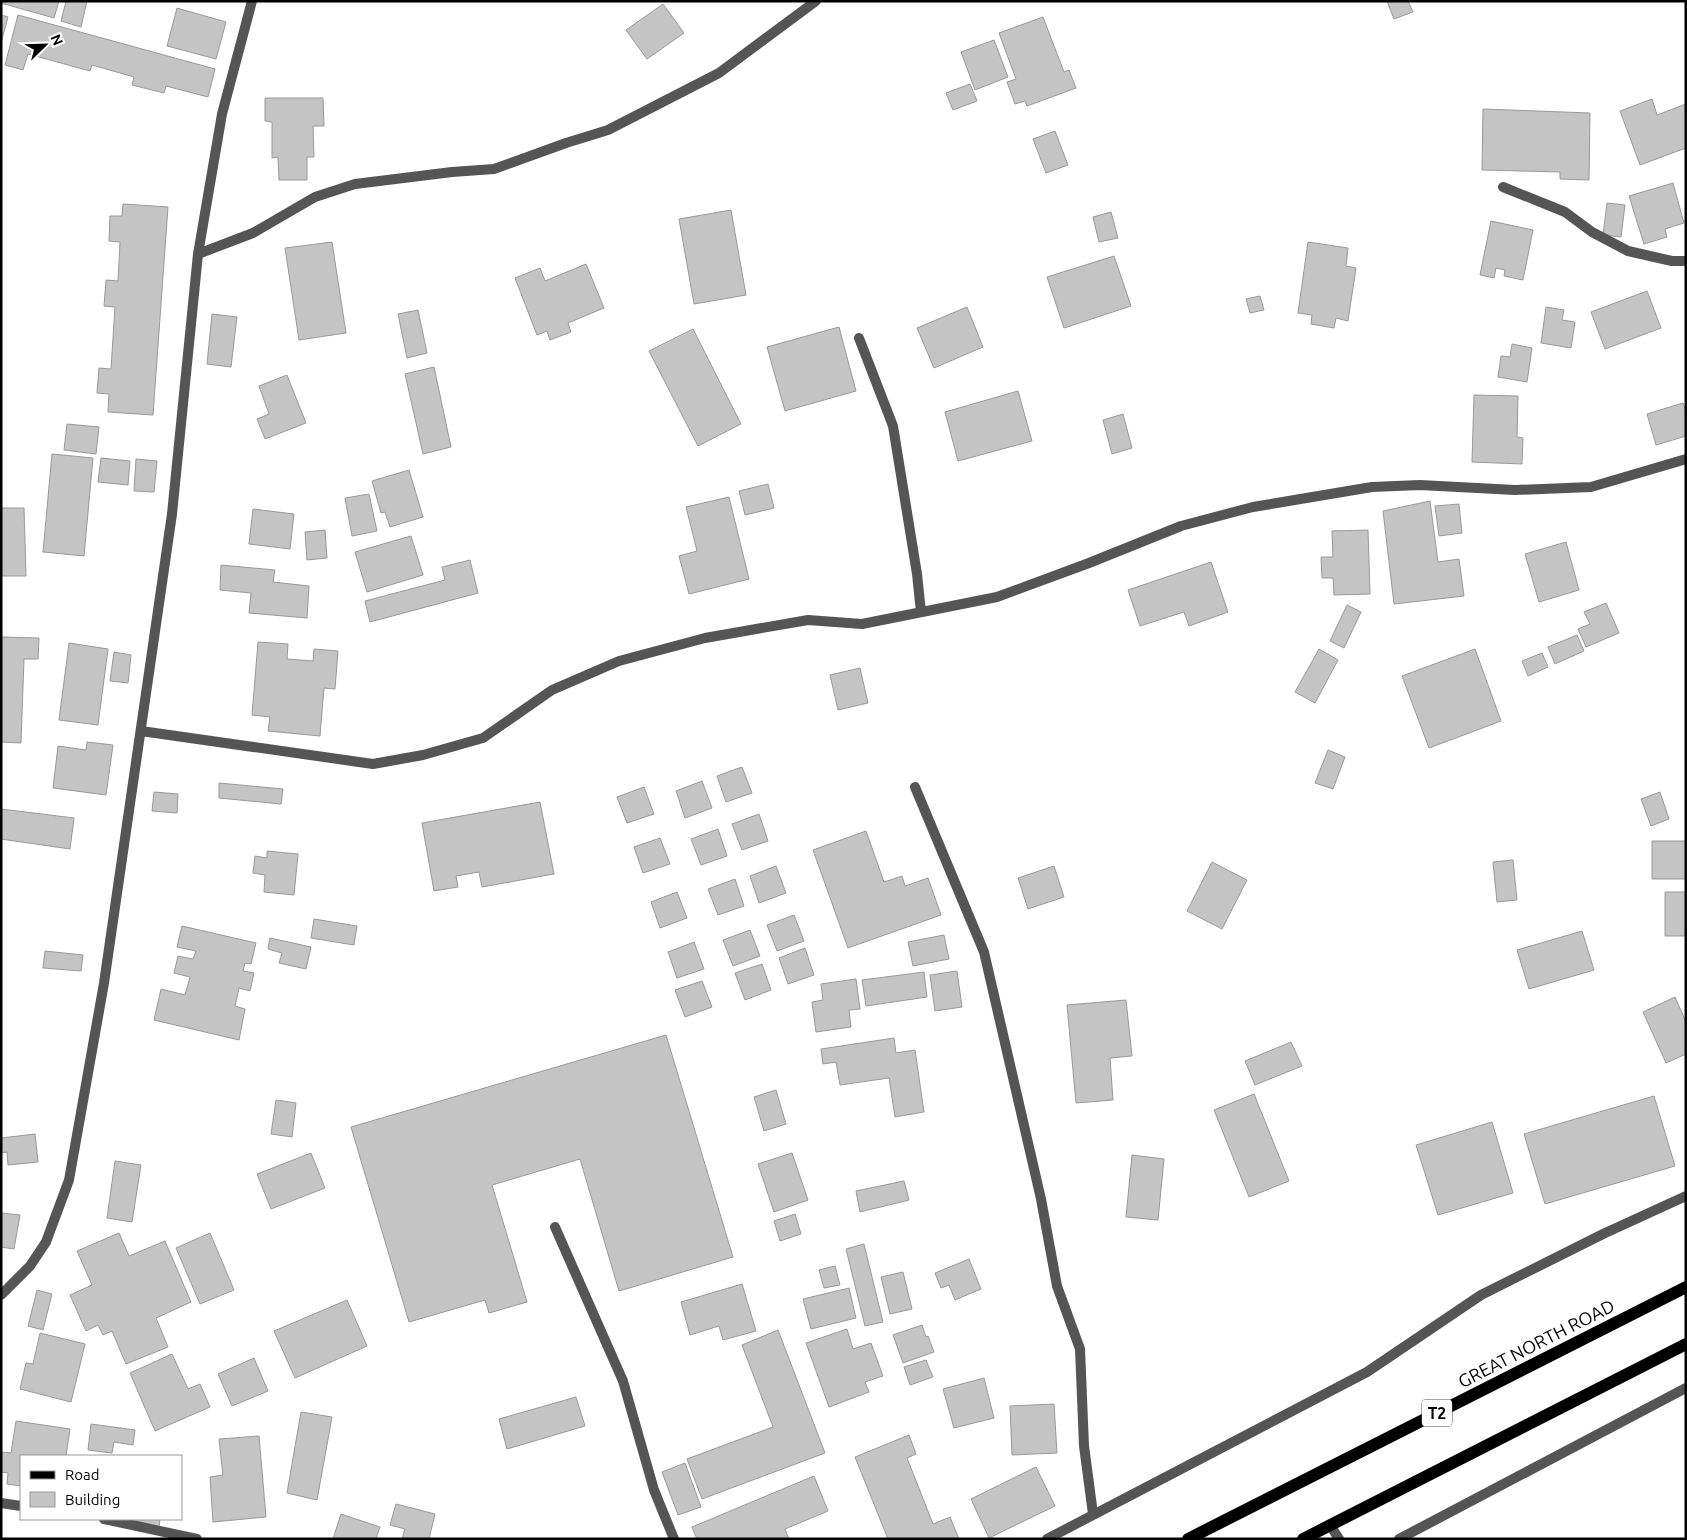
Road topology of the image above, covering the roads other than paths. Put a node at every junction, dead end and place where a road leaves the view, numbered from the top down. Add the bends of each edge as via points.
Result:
1 (252, 1) edge
2 (816, 1) edge
3 (1504, 186) dead end
4 (198, 254) junction
5 (1686, 261) edge
6 (859, 338) dead end
7 (1686, 459) edge
8 (921, 612) junction
9 (141, 731) junction
10 (915, 787) dead end
11 (1686, 1196) edge
12 (555, 1227) dead end
13 (1686, 1287) edge
14 (1, 1295) edge
15 (1686, 1344) edge
16 (1686, 1388) edge
17 (1, 1503) edge
18 (20, 1506) edge
19 (1093, 1514) junction
20 (109, 1520) edge
21 (1330, 1525) junction
22 (197, 1539) edge
23 (674, 1539) edge
24 (1047, 1539) edge
25 (1188, 1539) edge
26 (1303, 1539) edge
27 (1339, 1539) edge
28 (1399, 1539) edge

1 - 4 street via 222,114
2 - 4 street via 719,73 608,130 494,170 355,184 314,197 254,233
3 - 5 street via 1565,212 1592,232 1628,251
4 - 9 street via 172,514
6 - 8 street via 893,426
7 - 8 street via 1591,487 1515,490 1372,487 1253,507 1181,526 997,597
8 - 9 street via 862,624 808,620 705,638 619,661 552,690 483,738 424,755 373,764
9 - 14 street via 104,983 69,1180 46,1242 30,1266
10 - 19 street via 984,952 1041,1199 1057,1286 1080,1349 1084,1446
11 - 19 street via 1481,1295 1367,1372
12 - 23 street via 623,1381 654,1490
13 - 25 main road, GREAT NORTH ROAD / T2
15 - 21 main road
16 - 28 street
17 - 18 street
19 - 24 street
20 - 22 street
21 - 26 main road
21 - 27 street

